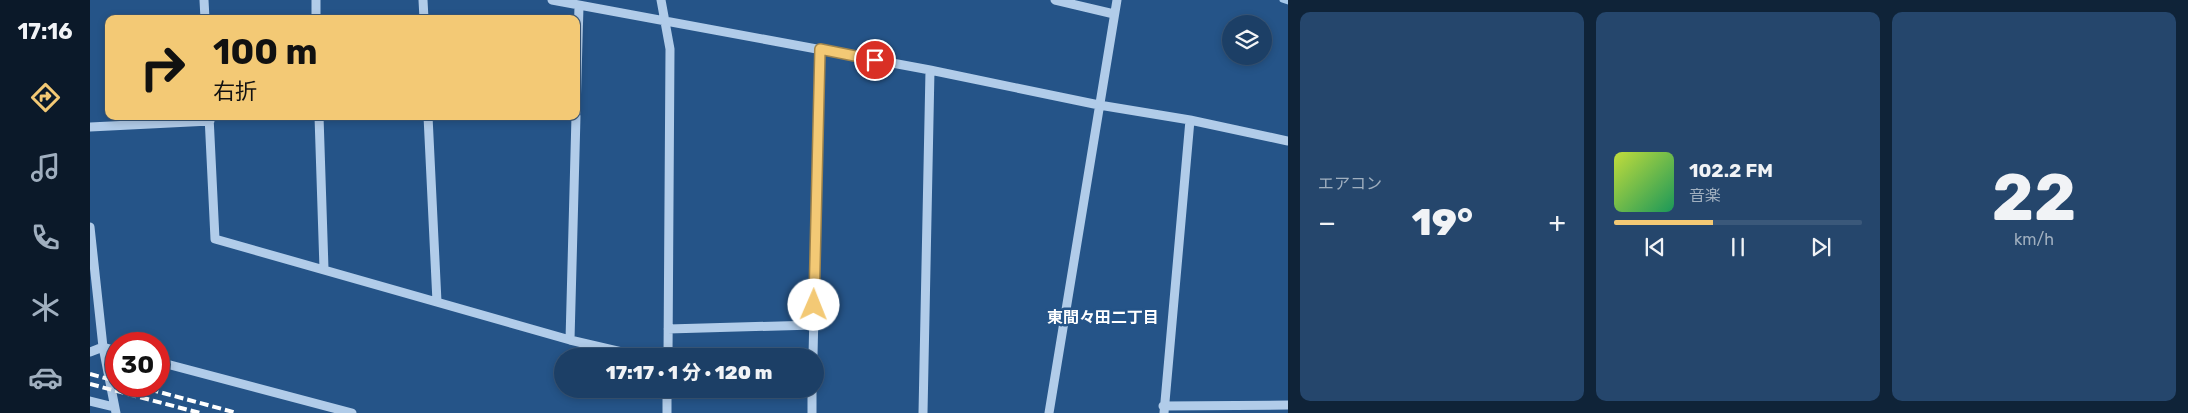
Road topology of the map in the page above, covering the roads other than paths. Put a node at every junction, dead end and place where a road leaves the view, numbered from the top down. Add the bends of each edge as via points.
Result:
1 (204, 0) edge
2 (316, 0) edge
3 (423, 0) edge
4 (552, 0) edge
5 (661, 0) edge
6 (1055, 0) edge
7 (1117, 0) edge
8 (579, 6) junction
9 (1114, 14) junction
10 (205, 15) edge
11 (316, 15) edge
12 (424, 15) edge
13 (579, 15) edge
14 (666, 21) junction
15 (820, 49) junction
16 (930, 70) junction
17 (1099, 105) junction
18 (194, 120) edge
19 (209, 120) edge
20 (319, 120) edge
21 (428, 120) edge
22 (576, 120) edge
23 (1190, 120) junction
24 (90, 127) edge
25 (1288, 141) edge
26 (90, 227) edge
27 (324, 269) junction
28 (437, 302) junction
29 (814, 325) junction
30 (668, 329) junction
31 (570, 340) junction
32 (103, 347) junction
33 (604, 348) edge
34 (668, 348) edge
35 (813, 348) edge
36 (90, 352) edge
37 (170, 365) edge
38 (667, 398) edge
39 (812, 398) edge
40 (90, 401) edge
41 (1288, 405) edge
42 (115, 410) edge
43 (1164, 410) edge
44 (352, 413) edge
45 (667, 413) edge
46 (812, 413) edge
47 (923, 413) edge
48 (1049, 413) edge

1 - 10 street
2 - 11 street
3 - 12 street
4 - 8 street
5 - 14 street
6 - 9 street
7 - 9 street
8 - 13 street
8 - 14 street
9 - 17 street
14 - 15 street
14 - 30 street via 670,49
15 - 16 street
15 - 29 street
16 - 17 street
16 - 47 street
17 - 23 street
17 - 48 street
18 - 24 street
19 - 27 street via 215,239
20 - 27 street
21 - 28 street
22 - 31 street
23 - 25 street
23 - 43 street
26 - 32 street
27 - 28 street
28 - 31 street
29 - 30 street
29 - 35 street
30 - 34 street
31 - 33 street
32 - 36 street
32 - 42 street
37 - 44 street
38 - 45 street
39 - 46 street
40 - 42 street
41 - 43 street

